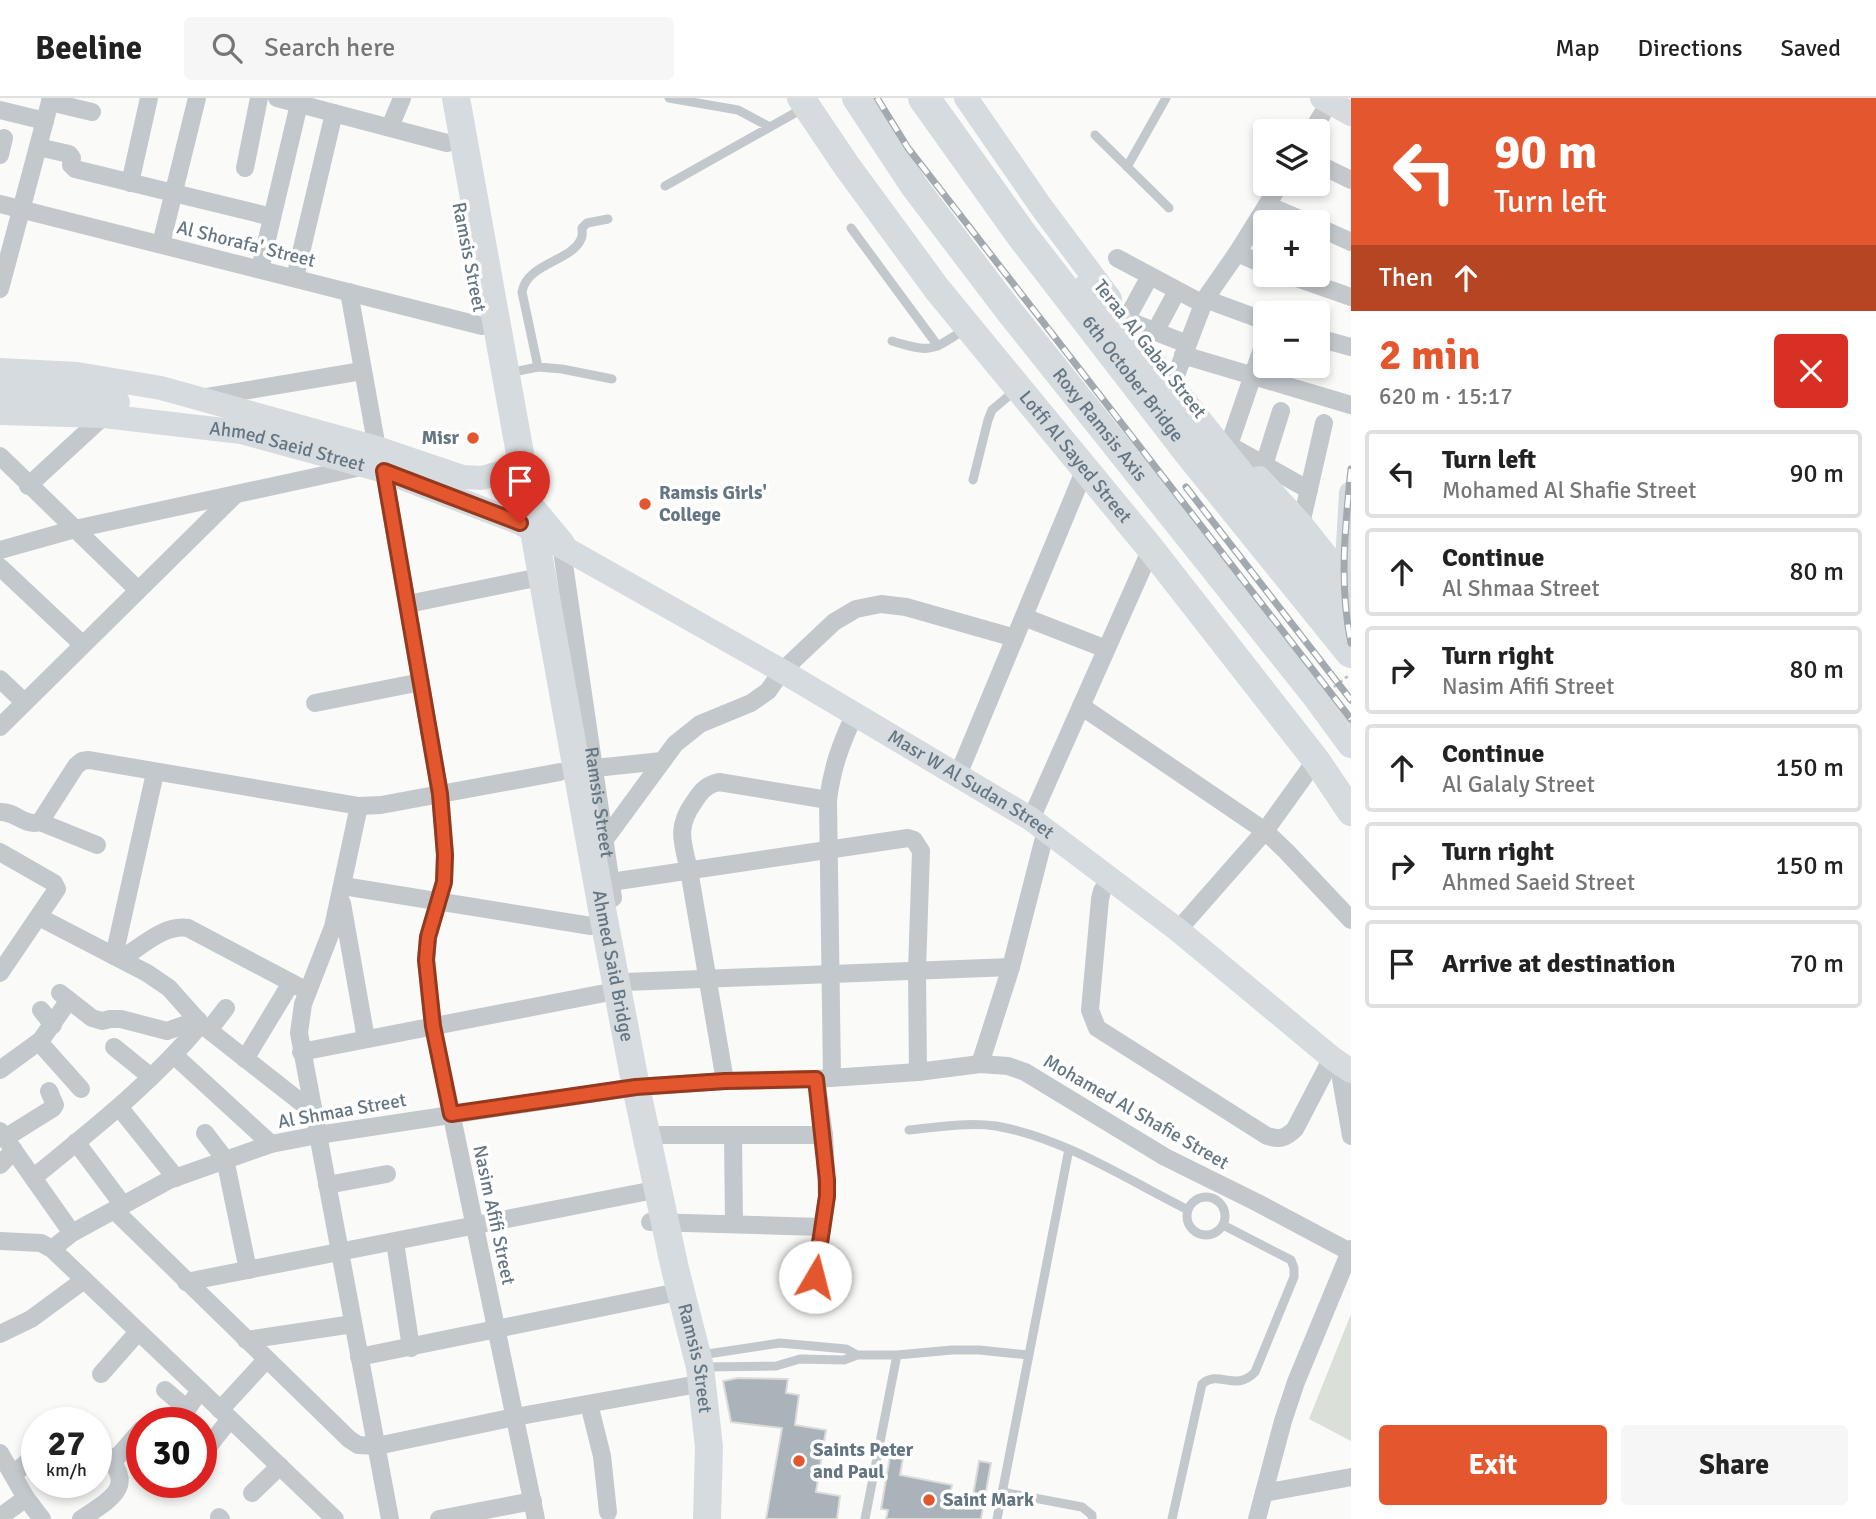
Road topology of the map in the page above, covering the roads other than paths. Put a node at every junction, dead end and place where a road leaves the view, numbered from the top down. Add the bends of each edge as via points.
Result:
1 (149, 98) edge
2 (197, 98) edge
3 (259, 98) edge
4 (277, 98) edge
5 (402, 98) edge
6 (669, 98) edge
7 (856, 98) edge
8 (924, 98) edge
9 (950, 98) edge
10 (966, 98) edge
11 (1166, 98) edge
12 (451, 99) edge
13 (51, 100) edge
14 (804, 102) edge
15 (299, 104) junction
16 (1334, 105) edge
17 (0, 110) edge
18 (92, 112) dead end
19 (334, 113) junction
20 (1322, 119) edge
21 (45, 121) junction
22 (390, 127) junction
23 (770, 127) junction
24 (1095, 135) dead end
25 (447, 144) junction
26 (38, 147) junction
27 (1127, 167) junction
28 (245, 168) dead end
29 (1330, 170) edge
30 (1351, 180) edge
31 (131, 183) junction
32 (665, 186) dead end
33 (174, 193) junction
34 (1273, 196) edge
35 (0, 204) edge
36 (1267, 205) junction
37 (1169, 208) dead end
38 (21, 209) junction
39 (1279, 210) edge
40 (272, 217) junction
41 (608, 219) dead end
42 (851, 228) dead end
43 (1330, 232) edge
44 (1351, 242) edge
45 (161, 244) junction
46 (1237, 253) junction
47 (1117, 258) dead end
48 (1253, 260) edge
49 (260, 269) junction
50 (1150, 276) junction
51 (295, 278) junction
52 (0, 287) edge
53 (1322, 287) edge
54 (1177, 291) junction
55 (349, 292) junction
56 (1351, 297) edge
57 (1204, 302) junction
58 (1253, 317) edge
59 (1126, 320) junction
60 (482, 326) junction
61 (968, 327) junction
62 (1155, 332) junction
63 (892, 341) dead end
64 (1330, 341) edge
65 (939, 346) junction
66 (1351, 347) edge
67 (1185, 350) junction
68 (538, 367) junction
69 (0, 370) edge
70 (362, 371) junction
71 (492, 375) junction
72 (1253, 376) joint
73 (1260, 378) edge
74 (612, 379) dead end
75 (1173, 383) junction
76 (1018, 387) junction
77 (0, 394) edge
78 (203, 398) junction
79 (1351, 405) edge
80 (1281, 411) dead end
81 (0, 413) edge
82 (104, 416) junction
83 (1324, 423) dead end
84 (241, 432) junction
85 (1229, 445) junction
86 (0, 456) edge
87 (376, 461) junction
88 (1264, 465) junction
89 (513, 469) junction
90 (1085, 469) junction
91 (973, 480) dead end
92 (28, 486) junction
93 (1309, 489) junction
94 (1351, 493) edge
95 (236, 494) junction
96 (520, 523) junction
97 (1301, 524) junction
98 (75, 529) junction
99 (561, 544) junction
100 (1151, 549) junction
101 (0, 550) edge
102 (0, 567) edge
103 (530, 579) junction
104 (1349, 584) edge
105 (137, 589) junction
106 (408, 604) junction
107 (1351, 615) edge
108 (1024, 617) junction
109 (1015, 638) junction
110 (82, 644) junction
111 (1107, 649) junction
112 (1351, 652) edge
113 (782, 671) junction
114 (0, 679) edge
115 (421, 682) junction
116 (24, 702) junction
117 (315, 703) dead end
118 (1081, 706) junction
119 (855, 714) junction
120 (0, 727) edge
121 (1351, 744) edge
122 (1316, 760) junction
123 (662, 761) junction
124 (595, 768) junction
125 (560, 772) junction
126 (155, 773) junction
127 (958, 775) junction
128 (440, 794) junction
129 (828, 800) junction
130 (359, 806) junction
131 (0, 812) edge
132 (1351, 812) edge
133 (40, 821) junction
134 (1038, 824) junction
135 (1265, 831) junction
136 (606, 838) junction
137 (97, 845) dead end
138 (827, 851) junction
139 (0, 852) edge
140 (689, 870) junction
141 (1110, 878) junction
142 (611, 882) junction
143 (342, 891) junction
144 (439, 901) junction
145 (40, 917) junction
146 (596, 917) junction
147 (1351, 920) edge
148 (1178, 930) junction
149 (118, 958) junction
150 (1011, 967) junction
151 (917, 971) junction
152 (0, 973) edge
153 (830, 974) junction
154 (707, 978) junction
155 (299, 987) junction
156 (615, 987) junction
157 (226, 1008) dead end
158 (41, 1010) dead end
159 (203, 1024) junction
160 (53, 1025) junction
161 (433, 1026) junction
162 (366, 1039) junction
163 (38, 1042) junction
164 (114, 1047) dead end
165 (301, 1052) junction
166 (175, 1056) junction
167 (245, 1059) junction
168 (980, 1064) junction
169 (1340, 1064) edge
170 (0, 1070) edge
171 (918, 1072) junction
172 (151, 1077) junction
173 (824, 1078) junction
174 (725, 1081) junction
175 (630, 1088) junction
176 (81, 1089) dead end
177 (49, 1091) dead end
178 (119, 1107) junction
179 (312, 1111) junction
180 (451, 1114) junction
181 (909, 1130) dead end
182 (205, 1133) dead end
183 (318, 1135) junction
184 (646, 1135) junction
185 (733, 1135) junction
186 (824, 1135) junction
187 (1351, 1136) edge
188 (7, 1140) edge
189 (76, 1142) junction
190 (271, 1144) junction
191 (1069, 1149) junction
192 (225, 1159) junction
193 (0, 1165) edge
194 (387, 1174) dead end
195 (34, 1177) junction
196 (176, 1178) junction
197 (327, 1185) junction
198 (644, 1192) junction
199 (118, 1207) junction
200 (1188, 1210) junction
201 (658, 1222) junction
202 (734, 1223) junction
203 (475, 1225) junction
204 (1223, 1225) junction
205 (821, 1227) junction
206 (72, 1233) junction
207 (0, 1241) edge
208 (395, 1242) junction
209 (52, 1249) junction
210 (1350, 1251) edge
211 (339, 1252) junction
212 (248, 1270) junction
213 (84, 1280) junction
214 (187, 1282) junction
215 (668, 1294) junction
216 (811, 1301) dead end
217 (353, 1324) junction
218 (496, 1331) junction
219 (138, 1332) junction
220 (0, 1334) edge
221 (246, 1340) junction
222 (787, 1343) junction
223 (411, 1348) junction
224 (857, 1355) junction
225 (897, 1355) junction
226 (1028, 1355) junction
227 (359, 1357) junction
228 (266, 1360) junction
229 (789, 1362) junction
230 (695, 1369) junction
231 (101, 1374) dead end
232 (165, 1390) dead end
233 (200, 1390) junction
234 (589, 1404) junction
235 (176, 1407) edge
236 (188, 1407) edge
237 (225, 1414) junction
238 (515, 1417) junction
239 (217, 1428) edge
240 (377, 1446) junction
241 (126, 1447) edge
242 (0, 1452) edge
243 (113, 1462) joint
244 (280, 1466) junction
245 (21, 1468) edge
246 (13, 1475) junction
247 (1351, 1477) edge
248 (21, 1489) edge
249 (1002, 1492) junction
250 (252, 1493) dead end
251 (1264, 1493) junction
252 (26, 1498) joint
253 (533, 1501) junction
254 (608, 1512) dead end
255 (0, 1517) edge
256 (42, 1519) edge
257 (81, 1519) edge
258 (335, 1519) edge
259 (390, 1519) edge
260 (439, 1519) edge
261 (536, 1519) edge
262 (689, 1519) edge
263 (707, 1519) edge
264 (865, 1519) edge
265 (997, 1519) edge
266 (1092, 1519) edge
267 (1172, 1519) edge
268 (1257, 1519) edge

1 - 31 street
2 - 33 street
3 - 28 street
4 - 15 street
5 - 22 street
6 - 23 lane via 738,110
7 - 121 main road, Roxy Ramsis Axis via 914,186 1009,312
8 - 112 highway, 6th October Bridge via 1037,256
9 - 107 highway, 6th October Bridge via 1023,205
10 - 59 main road, Teraa Al Gabal Street
11 - 27 lane
12 - 25 main road, Ramsis Street
12 - 146 main road, Ahmed Said Bridge
13 - 18 street
13 - 21 street
14 - 23 lane
14 - 61 main road, Lotfi Al Sayed Street
15 - 19 street
15 - 40 street
16 - 20 street
17 - 21 street
19 - 22 street
19 - 51 street
21 - 26 street
22 - 25 street
23 - 32 lane
24 - 27 lane
25 - 60 main road, Ramsis Street
26 - 31 street via 69,154 75,169
26 - 38 street
27 - 37 lane
29 - 30 street
31 - 33 street
33 - 40 street
33 - 45 street
34 - 36 street
35 - 38 street, Al Shorafa' Street
36 - 39 street
36 - 46 street
38 - 45 street, Al Shorafa' Street
38 - 52 street
40 - 49 street
41 - 68 lane via 587,223 574,248 533,274 523,287
42 - 65 lane
43 - 44 street
45 - 49 street, Al Shorafa' Street
46 - 48 street
46 - 57 street
47 - 50 street
49 - 51 street, Al Shorafa' Street
50 - 54 street
50 - 59 street
51 - 55 street, Al Shorafa' Street
53 - 56 street
54 - 57 street
54 - 62 street
55 - 60 street, Al Shorafa' Street
55 - 70 street, Nasim Afifi Street
57 - 58 street
57 - 67 street
59 - 62 street
59 - 75 main road, Teraa Al Gabal Street
60 - 71 main road, Ramsis Street
61 - 65 lane
61 - 76 main road, Lotfi Al Sayed Street
62 - 67 street
63 - 65 lane via 925,350
64 - 66 street
67 - 72 street
67 - 75 street
68 - 71 lane
68 - 74 lane
69 - 78 main road, Ahmed Saeid Street via 105,377
70 - 78 street
70 - 87 street, Nasim Afifi Street
71 - 89 main road, Ramsis Street
72 - 85 street
73 - 79 street
75 - 85 main road, Teraa Al Gabal Street
76 - 90 main road, Lotfi Al Sayed Street
76 - 91 lane via 992,410
77 - 84 main road via 129,404
78 - 87 main road, Ahmed Saeid Street
80 - 88 street
81 - 82 main road, Ahmed Saeid Street
82 - 84 main road, Ahmed Saeid Street
82 - 92 street
83 - 93 street
84 - 87 main road, Ahmed Saeid Street
85 - 88 street
85 - 97 main road, Teraa Al Gabal Street
86 - 92 street
87 - 89 main road, Ahmed Saeid Street via 463,477 482,478
87 - 95 street
87 - 96 main road, Ahmed Saeid Street
87 - 106 street, Nasim Afifi Street
88 - 93 street
89 - 99 main road, Ramsis Street via 533,509
90 - 100 main road, Lotfi Al Sayed Street
90 - 108 street
92 - 98 street
93 - 97 street
94 - 104 main road
95 - 98 street
95 - 105 street
96 - 99 main road, Ahmed Saeid Street
96 - 103 main road, Ramsis Street
97 - 104 main road, Teraa Al Gabal Street
98 - 101 street
98 - 105 street
99 - 113 main road, Masr W Al Sudan Street
99 - 124 street, Ramsis Street
100 - 111 street
100 - 122 main road, Lotfi Al Sayed Street
102 - 110 street
103 - 106 street
103 - 125 main road, Ramsis Street
105 - 110 street
106 - 115 street, Nasim Afifi Street
108 - 109 street
108 - 111 street
109 - 113 street via 881,604 856,609 834,622
109 - 127 street
110 - 116 street
111 - 118 street
113 - 119 main road, Masr W Al Sudan Street
113 - 123 street via 768,691 691,730
114 - 116 street
115 - 117 street
115 - 128 street, Nasim Afifi Street
116 - 120 street
118 - 134 street
118 - 135 street
119 - 127 main road, Masr W Al Sudan Street
119 - 129 street via 840,745
122 - 132 main road, Lotfi Al Sayed Street
122 - 135 street
123 - 124 street
123 - 136 street
124 - 136 street, Ramsis Street
125 - 128 street
125 - 146 main road, Ramsis Street
126 - 130 street
126 - 133 street via 82,761
126 - 149 street
127 - 134 main road, Masr W Al Sudan Street
128 - 130 street
128 - 144 street, Nasim Afifi Street via 445,855
129 - 138 street
129 - 140 street via 730,783 708,785 683,816 682,840
130 - 143 street
131 - 133 street via 29,823
133 - 137 street
134 - 141 main road, Masr W Al Sudan Street
134 - 150 street
135 - 147 street
135 - 148 street
136 - 142 street, Ramsis Street
138 - 140 street
138 - 151 street via 908,838 919,845
138 - 153 street
139 - 145 street via 54,883 56,892
140 - 142 street
140 - 154 street
141 - 148 main road, Masr W Al Sudan Street
141 - 169 street via 1100,899 1090,1010 1097,1028 1278,1139 1295,1129
142 - 156 street, Ramsis Street
143 - 144 street
143 - 155 street via 333,927
143 - 162 street
144 - 146 street
144 - 161 street, Nasim Afifi Street via 426,960
145 - 149 street
145 - 152 street
146 - 156 main road, Ramsis Street
146 - 175 main road, Ahmed Said Bridge
148 - 169 main road, Masr W Al Sudan Street
149 - 155 street via 179,927 197,932
149 - 159 street via 169,988
150 - 151 street
150 - 168 street
151 - 153 street
151 - 171 street
153 - 154 street
153 - 173 street
154 - 156 street
154 - 174 street
155 - 165 street
155 - 167 street
156 - 161 street
156 - 175 main road, Ramsis Street
157 - 159 street
158 - 160 street
159 - 160 street via 167,1031 121,1019 102,1021 65,996
159 - 166 street
159 - 167 street
160 - 163 street
161 - 162 street
161 - 180 street, Nasim Afifi Street
162 - 165 street
163 - 170 street
163 - 176 street
164 - 172 street
165 - 179 street
166 - 172 street
166 - 190 street
167 - 179 street
168 - 171 street, Mohamed Al Shafie Street
168 - 210 street, Mohamed Al Shafie Street via 1026,1072 1154,1151
169 - 187 street
171 - 173 street, Mohamed Al Shafie Street
172 - 178 street
173 - 174 street, Mohamed Al Shafie Street
173 - 186 street
174 - 175 street, Mohamed Al Shafie Street
175 - 180 street, Al Shmaa Street
175 - 184 main road, Ramsis Street
175 - 198 main road, Ramsis Street
177 - 188 street via 54,1108
178 - 189 street
178 - 196 street
179 - 183 street
180 - 183 street, Al Shmaa Street
180 - 203 street, Nasim Afifi Street
181 - 191 lane via 992,1126 1025,1132
182 - 192 street
183 - 190 street, Al Shmaa Street
183 - 197 street
184 - 185 street
184 - 201 main road, Ramsis Street
185 - 186 street
185 - 202 street
186 - 205 street via 827,1196
188 - 193 street
188 - 195 street
189 - 195 street
189 - 199 street
190 - 192 street, Al Shmaa Street
191 - 200 lane
191 - 226 lane
192 - 196 street, Al Shmaa Street
192 - 212 street
194 - 197 street
195 - 206 street
196 - 199 street, Al Shmaa Street
197 - 211 street
198 - 201 main road, Ramsis Street
198 - 203 street
199 - 206 street, Al Shmaa Street
199 - 214 street
200 - 204 lane via 1190,1226 1199,1233 1210,1235
200 - 204 lane via 1199,1198 1216,1199 1223,1208
201 - 202 street
201 - 215 main road, Ramsis Street
201 - 230 main road, Ramsis Street
202 - 205 street
203 - 208 street
203 - 218 street, Nasim Afifi Street
204 - 267 lane via 1291,1260 1294,1277 1255,1372 1240,1382 1213,1378 1202,1384
205 - 216 street
206 - 209 street, Al Shmaa Street
207 - 209 street via 41,1243
208 - 211 street
208 - 223 street
209 - 213 street
210 - 251 street via 1296,1382
211 - 212 street
211 - 217 street
212 - 214 street
213 - 219 street
213 - 220 street via 31,1319
214 - 221 street
215 - 218 street
215 - 230 main road, Ramsis Street
217 - 221 street
217 - 227 street
218 - 223 street
218 - 238 street, Nasim Afifi Street
219 - 231 street
219 - 233 street
221 - 228 street
222 - 224 lane via 846,1349
222 - 229 lane via 793,1354
222 - 230 lane via 773,1343
223 - 227 street
224 - 225 lane
224 - 229 lane via 845,1360
225 - 226 lane via 979,1350
225 - 264 lane
226 - 249 lane
227 - 240 street
228 - 237 street
228 - 240 street via 354,1443
229 - 230 lane
230 - 234 street
230 - 262 main road, Ramsis Street
230 - 263 main road, Ramsis Street via 706,1410 709,1447
232 - 235 street
233 - 236 street
233 - 237 street
234 - 238 street
234 - 254 street via 602,1456
237 - 239 street
237 - 244 street
238 - 240 street
238 - 253 street, Nasim Afifi Street
240 - 259 street
241 - 243 street
242 - 246 street
243 - 257 street via 121,1481 119,1491
244 - 250 street
244 - 258 street
245 - 246 street
246 - 248 street
247 - 251 street
249 - 265 lane
249 - 266 lane via 1082,1507
251 - 268 street
252 - 255 street
252 - 256 street
253 - 260 street
253 - 261 street, Nasim Afifi Street

